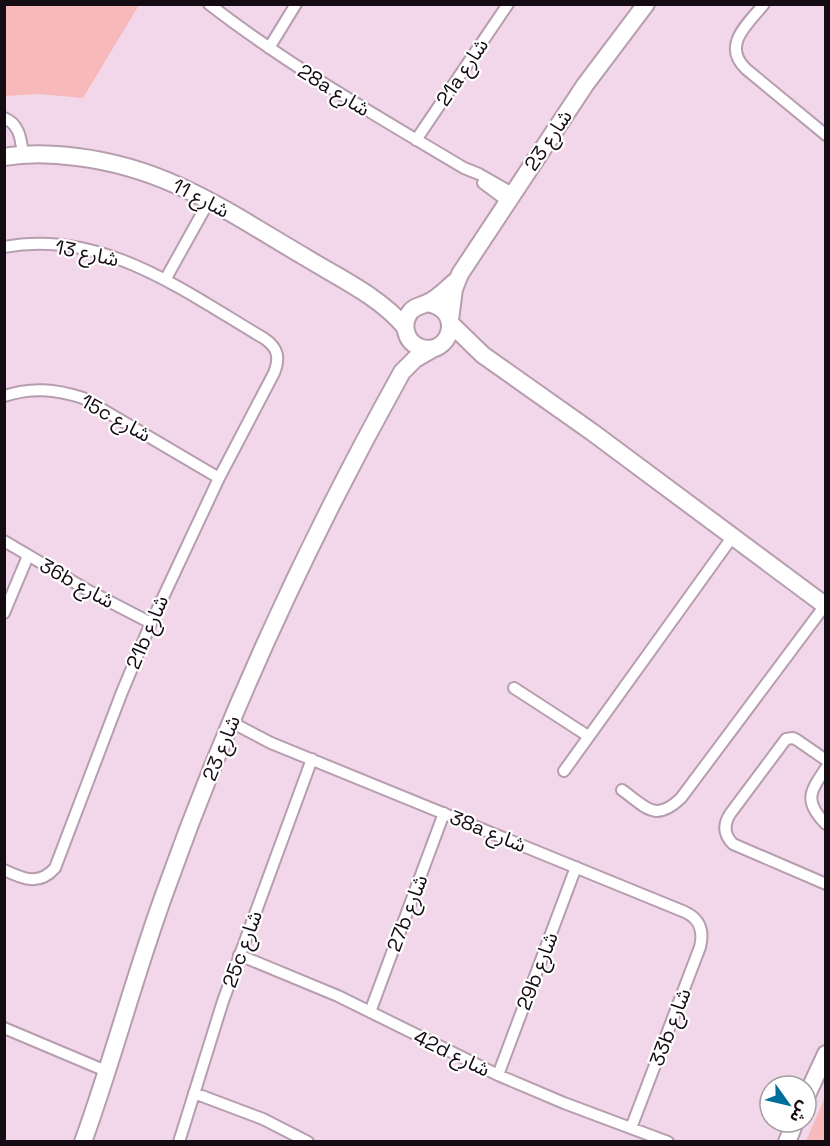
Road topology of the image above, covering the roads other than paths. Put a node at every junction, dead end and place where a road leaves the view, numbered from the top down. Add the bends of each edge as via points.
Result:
1 (209, 4) edge
2 (296, 4) edge
3 (508, 4) edge
4 (646, 4) edge
5 (764, 4) edge
6 (269, 48) junction
7 (4, 118) edge
8 (825, 135) edge
9 (416, 140) junction
10 (14, 155) edge
11 (510, 197) junction
12 (213, 203) junction
13 (4, 247) edge
14 (165, 280) junction
15 (457, 280) junction
16 (377, 300) junction
17 (421, 305) junction
18 (450, 321) junction
19 (407, 333) junction
20 (437, 346) junction
21 (277, 353) joint
22 (483, 355) junction
23 (402, 372) junction
24 (4, 396) edge
25 (219, 478) junction
26 (733, 536) junction
27 (4, 541) edge
28 (28, 556) junction
29 (825, 605) edge
30 (4, 613) edge
31 (151, 623) junction
32 (514, 688) dead end
33 (229, 726) junction
34 (588, 736) junction
35 (312, 759) junction
36 (825, 760) edge
37 (825, 768) edge
38 (564, 771) dead end
39 (622, 790) dead end
40 (444, 813) junction
41 (825, 824) edge
42 (576, 867) junction
43 (4, 870) edge
44 (825, 885) edge
45 (700, 925) joint
46 (239, 956) junction
47 (370, 1012) junction
48 (5, 1029) edge
49 (825, 1054) edge
50 (107, 1067) junction
51 (816, 1074) edge
52 (498, 1075) junction
53 (194, 1094) junction
54 (631, 1128) junction
55 (83, 1142) edge
56 (179, 1142) edge
57 (308, 1142) edge
58 (668, 1142) edge

1 - 6 street, 28a شارع
2 - 6 street
3 - 9 street, 21a شارع
4 - 11 street, شارع 23 via 585,85
5 - 8 street via 738,37 737,58
6 - 9 street, 28a شارع
7 - 10 street via 11,121 20,136
9 - 11 street, 28a شارع via 479,174
10 - 12 street, شارع 11 via 81,157 137,169
11 - 15 street, شارع 23
12 - 14 street
12 - 16 street, شارع 11
13 - 14 street, شارع 13 via 55,244 94,249
14 - 21 street, شارع 13 via 265,339
15 - 17 street, شارع 23
15 - 18 street, شارع 23
16 - 17 street, شارع 11
16 - 19 street, شارع 11
17 - 18 street via 441,308
17 - 19 street via 408,316
18 - 20 street via 448,335
18 - 22 street
19 - 20 street via 420,347
19 - 23 street, شارع 23
20 - 22 street
20 - 23 street, شارع 23
21 - 25 street, 21b شارع via 274,373
22 - 26 street
23 - 33 street, شارع 23 via 304,559
24 - 25 street, 15c شارع via 41,389 83,398
25 - 31 street, 21b شارع
26 - 29 street
26 - 34 street
27 - 28 street, 36b شارع
28 - 30 street
28 - 31 street, 36b شارع
29 - 39 street via 669,809 649,809
31 - 43 street, 21b شارع via 55,868 35,880
32 - 34 street
33 - 35 street, 38a شارع
33 - 50 street, شارع 23 via 165,891
34 - 38 street
35 - 40 street, 38a شارع
35 - 46 street, 25c شارع
36 - 44 street via 794,738 786,739 725,826 733,844
37 - 41 street via 810,795
40 - 42 street, 38a شارع
40 - 47 street, 27b شارع
42 - 45 street, 38a شارع via 692,915
42 - 52 street, 29b شارع
45 - 54 street, 33b شارع via 700,947
46 - 47 street, 42d شارع
46 - 53 street, 25c شارع
47 - 52 street, 42d شارع
48 - 50 street
49 - 51 street
50 - 55 street, شارع 23
52 - 54 street, 42d شارع
53 - 56 street, 25c شارع
53 - 57 street via 263,1119
54 - 58 street, 42d شارع

